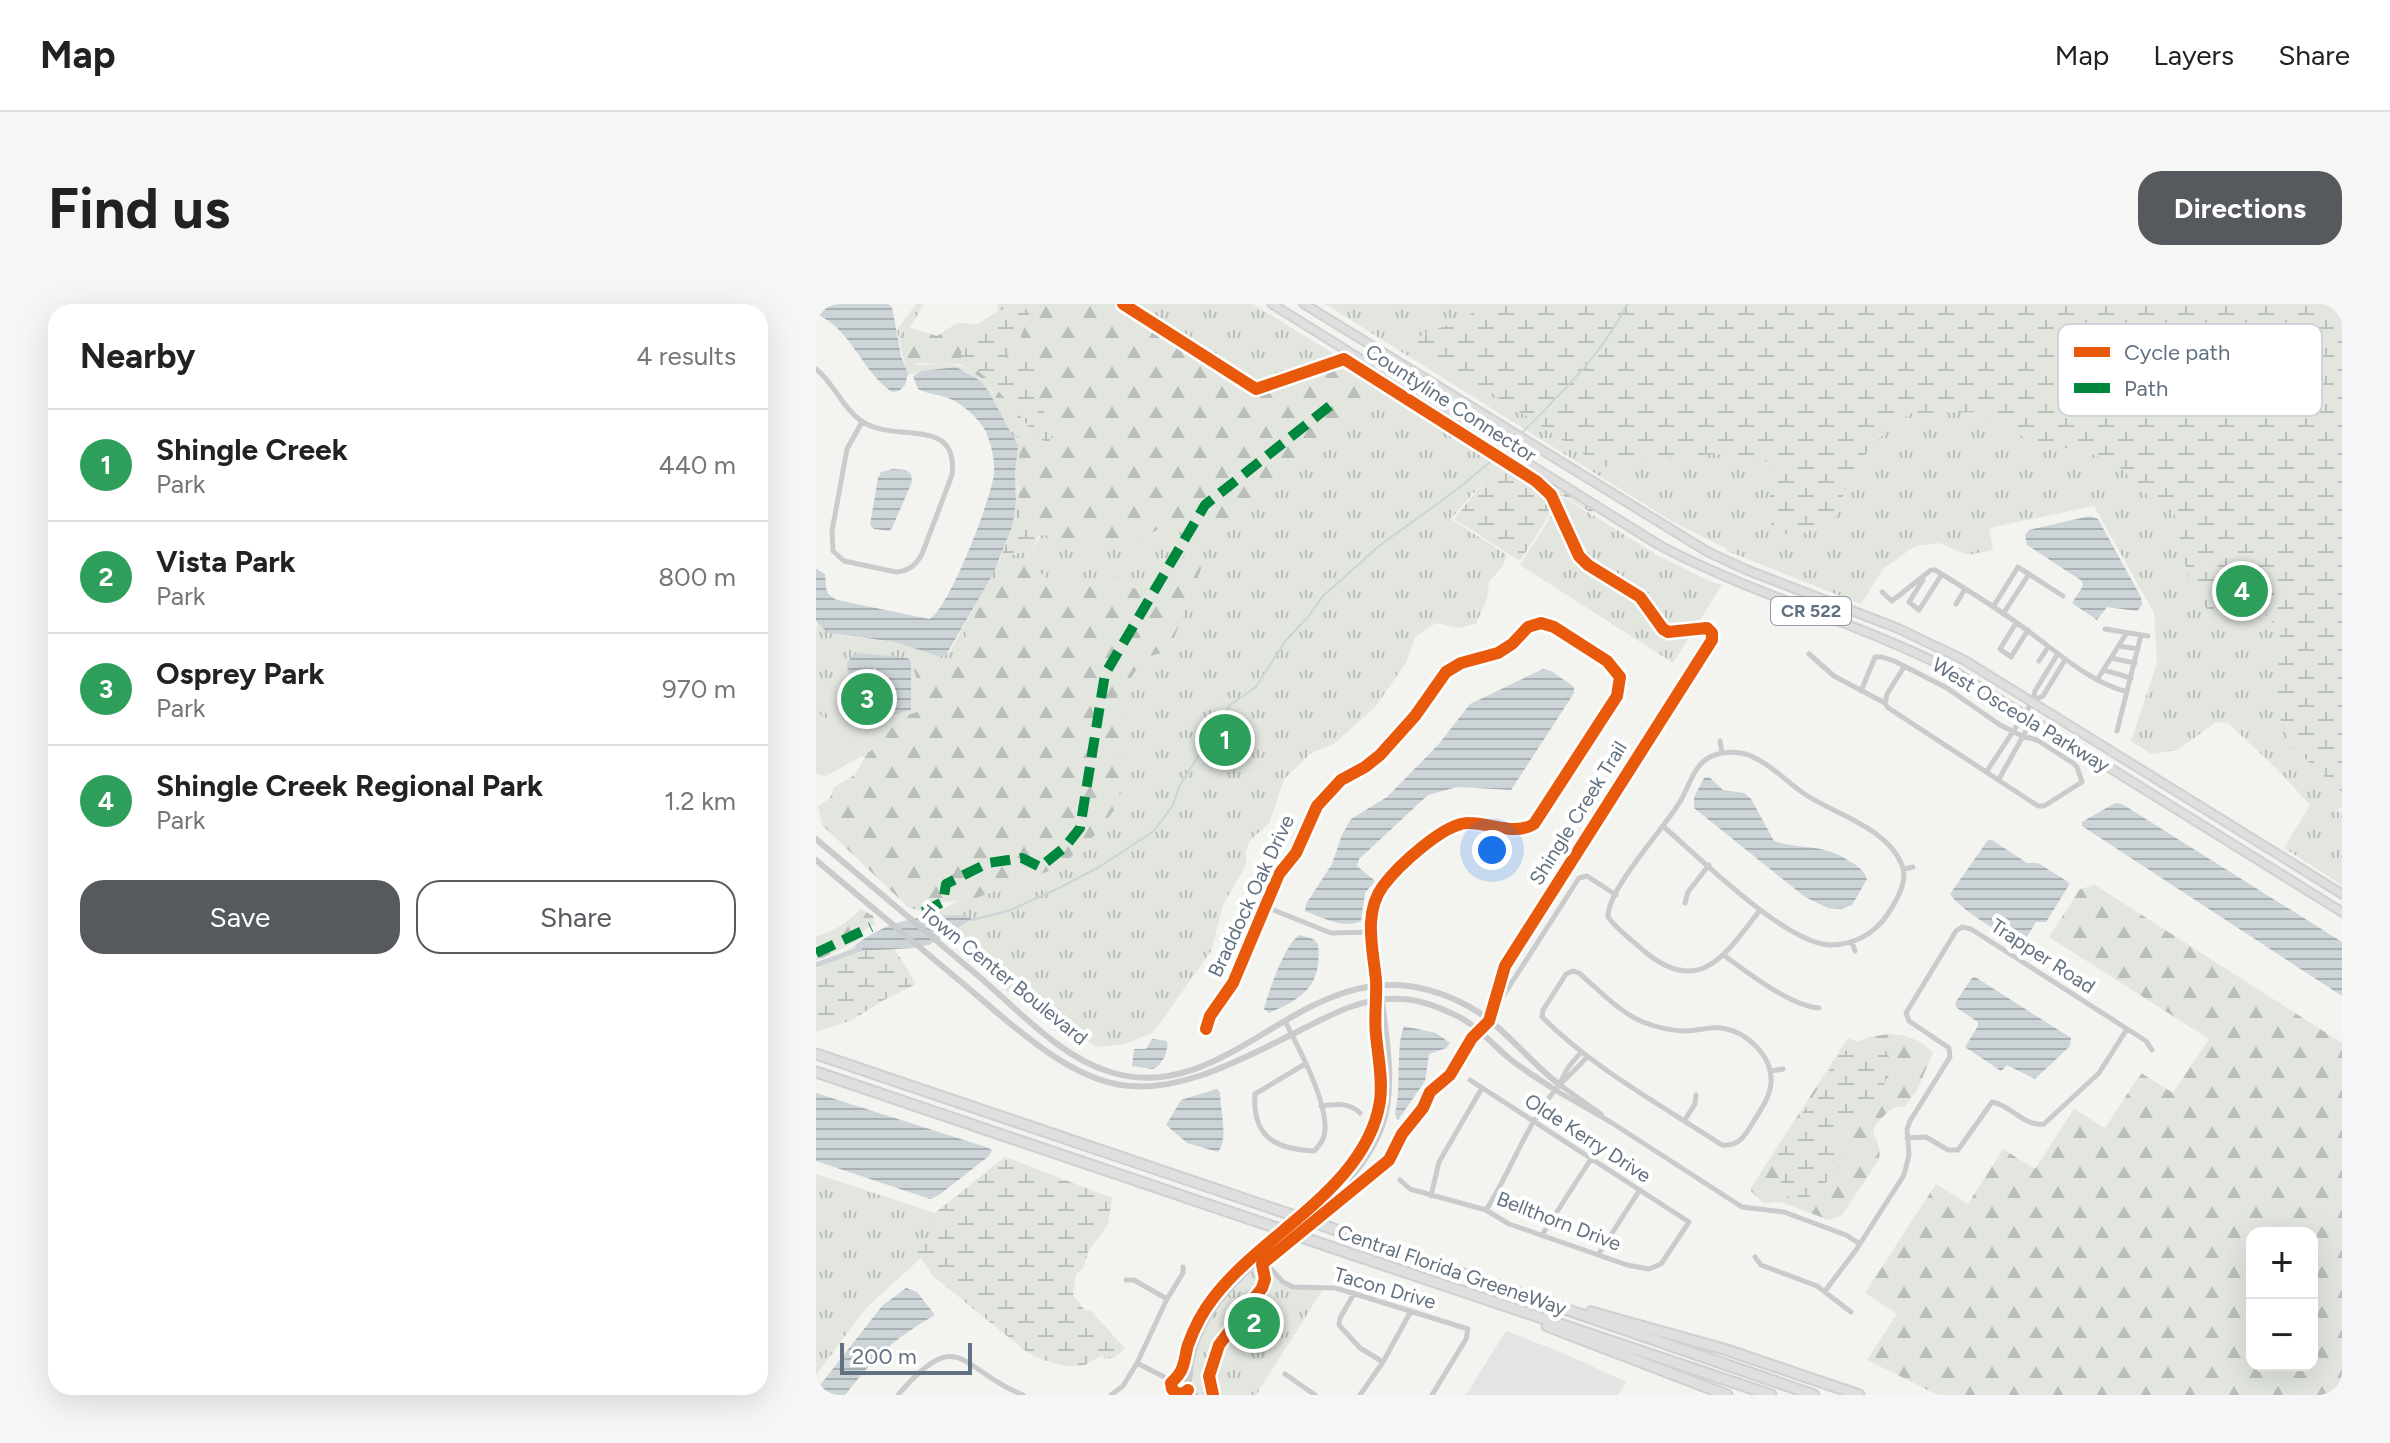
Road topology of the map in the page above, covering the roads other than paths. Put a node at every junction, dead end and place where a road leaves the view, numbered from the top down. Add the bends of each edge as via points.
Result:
1 (1272, 304) edge
2 (1304, 304) edge
3 (816, 369) edge
4 (862, 422) junction
5 (1927, 574) junction
6 (1942, 574) junction
7 (2029, 574) junction
8 (1965, 589) junction
9 (1882, 592) dead end
10 (2063, 596) dead end
11 (1956, 604) dead end
12 (1993, 607) junction
13 (2003, 614) junction
14 (2016, 623) junction
15 (2105, 629) dead end
16 (2028, 630) junction
17 (2126, 634) junction
18 (2119, 646) junction
19 (2048, 647) junction
20 (2138, 649) junction
21 (1809, 654) dead end
22 (2057, 655) junction
23 (2111, 658) junction
24 (2065, 660) junction
25 (2039, 661) dead end
26 (2135, 663) junction
27 (1904, 667) junction
28 (2047, 670) junction
29 (2104, 670) junction
30 (2056, 676) junction
31 (2131, 678) junction
32 (2097, 680) junction
33 (1861, 691) junction
34 (2127, 692) junction
35 (2033, 701) junction
36 (1885, 703) junction
37 (2025, 714) junction
38 (2033, 719) junction
39 (2014, 731) junction
40 (2117, 731) dead end
41 (2022, 736) junction
42 (1720, 741) dead end
43 (1722, 753) junction
44 (1987, 771) junction
45 (1999, 779) junction
46 (1664, 827) junction
47 (816, 839) edge
48 (2279, 854) junction
49 (816, 860) edge
50 (1709, 865) junction
51 (1913, 867) dead end
52 (2271, 867) junction
53 (1904, 869) junction
54 (2342, 894) edge
55 (1616, 895) junction
56 (1685, 903) dead end
57 (1266, 907) junction
58 (1760, 910) junction
59 (2342, 912) edge
60 (1371, 932) junction
61 (1852, 942) junction
62 (1855, 951) dead end
63 (1725, 956) junction
64 (1376, 985) junction
65 (1378, 1000) junction
66 (1819, 1008) dead end
67 (1285, 1021) junction
68 (1489, 1021) junction
69 (1206, 1029) dead end
70 (2127, 1029) junction
71 (1480, 1032) junction
72 (1292, 1035) junction
73 (2152, 1050) dead end
74 (1581, 1052) junction
75 (816, 1054) edge
76 (1587, 1057) junction
77 (1305, 1064) junction
78 (1783, 1069) dead end
79 (1771, 1071) junction
80 (816, 1072) edge
81 (1470, 1080) dead end
82 (1557, 1087) junction
83 (1482, 1088) junction
84 (1696, 1095) dead end
85 (1321, 1106) junction
86 (1360, 1113) dead end
87 (1684, 1121) junction
88 (1535, 1123) junction
89 (1907, 1138) junction
90 (1591, 1159) junction
91 (1400, 1180) dead end
92 (1639, 1191) junction
93 (1431, 1196) junction
94 (1486, 1210) junction
95 (1689, 1222) joint
96 (1542, 1235) junction
97 (1860, 1244) junction
98 (1598, 1255) junction
99 (1260, 1256) junction
100 (1755, 1257) dead end
101 (1183, 1267) dead end
102 (1126, 1280) dead end
103 (1825, 1291) junction
104 (1355, 1292) junction
105 (1526, 1295) junction
106 (1167, 1299) junction
107 (1497, 1303) junction
108 (1411, 1311) junction
109 (1851, 1312) dead end
110 (1383, 1362) junction
111 (1137, 1363) junction
112 (1285, 1374) dead end
113 (1175, 1378) junction
114 (1188, 1386) junction
115 (1172, 1393) edge
116 (898, 1395) edge
117 (1023, 1395) edge
118 (1111, 1395) edge
119 (1196, 1395) edge
120 (1315, 1395) edge
121 (1360, 1395) edge
122 (1432, 1395) edge
123 (1727, 1395) edge
124 (1771, 1395) edge
125 (1814, 1395) edge
126 (1859, 1395) edge

1 - 37 main road, West Osceola Parkway / CR 522 via 1701,566 1914,652
2 - 35 main road, West Osceola Parkway / CR 522 via 1708,552 1919,638
3 - 4 street
4 - 4 street via 897,434 931,434 944,442 953,464 922,554 905,571 844,561 833,551 847,449
5 - 6 street
5 - 6 street via 1909,602 1919,610
5 - 9 street via 1892,601
6 - 8 street
7 - 10 street
7 - 12 street via 2018,567
7 - 13 street
8 - 11 street
8 - 12 street
12 - 13 street
13 - 14 street
14 - 16 street
14 - 16 street via 2000,649 2011,657
15 - 17 street
16 - 19 street
17 - 18 street
17 - 20 street via 2144,636
18 - 20 street
18 - 23 street
19 - 22 street
19 - 25 street
20 - 26 street
21 - 33 street
22 - 24 street
22 - 28 street
23 - 26 street
23 - 29 street
24 - 30 street
24 - 32 street
26 - 31 street
27 - 33 street via 1875,657
27 - 36 street
27 - 39 street
28 - 30 street
28 - 35 street
29 - 31 street
29 - 32 street
30 - 35 street
31 - 34 street
32 - 34 street
33 - 36 street
34 - 40 street
35 - 37 street
35 - 48 main road, West Osceola Parkway / CR 522
36 - 44 street
37 - 38 main road, West Osceola Parkway / CR 522
37 - 39 street
38 - 41 street
38 - 52 main road, West Osceola Parkway / CR 522
39 - 41 street
39 - 44 street
41 - 45 street
41 - 45 street via 2073,763 2082,782 2038,806
42 - 43 street
43 - 46 street via 1696,768
43 - 53 street via 1759,759 1805,794 1880,837
44 - 45 street
46 - 50 street
46 - 55 street
47 - 67 street, Town Center Boulevard via 1067,1050 1111,1072 1155,1078 1179,1075
48 - 52 street
48 - 54 main road, West Osceola Parkway / CR 522
49 - 72 street, Town Center Boulevard via 1014,1025 1093,1078 1152,1087 1205,1074
50 - 56 street
50 - 58 street
51 - 53 street
52 - 59 main road, West Osceola Parkway / CR 522
53 - 61 street via 1901,890 1886,916 1870,934
55 - 63 street via 1608,917 1657,961 1691,972
55 - 68 street via 1587,876 1579,878
57 - 60 street via 1331,933
57 - 60 street, Braddock Oak Drive via 1317,806 1341,780 1380,755 1453,667 1498,653 1528,627 1541,623 1613,666 1620,677 1617,696 1534,824 1522,830 1465,822 1446,829 1382,888 1372,909
57 - 69 street, Braddock Oak Drive
58 - 61 street via 1810,940 1829,945
58 - 63 street
60 - 64 street, Braddock Oak Drive
61 - 62 street
63 - 66 street via 1807,1007
64 - 65 street
64 - 67 street, Town Center Boulevard via 1339,994
64 - 68 street, Town Center Boulevard via 1439,994
65 - 71 street, Town Center Boulevard via 1430,1005
65 - 72 street, Town Center Boulevard via 1341,1008
65 - 99 street via 1389,1085 1377,1139 1348,1181
67 - 72 street
68 - 71 street
68 - 82 street, Town Center Boulevard
70 - 73 street, Trapper Road
70 - 89 street via 2099,1073 2044,1124 2033,1125 1992,1102 1958,1150 1926,1137
70 - 89 street, Trapper Road via 1962,927 1907,1008 1909,1021 1951,1052 1910,1121
71 - 82 street, Town Center Boulevard via 1512,1060
72 - 77 street
74 - 76 street
74 - 79 street via 1542,1017 1566,974 1573,971 1643,1022 1685,1031 1730,1030 1761,1051
74 - 82 street
75 - 105 highway, Central Florida GreeneWay, bridge
76 - 82 street
76 - 87 street
77 - 85 street
77 - 85 street via 1255,1094 1259,1130 1266,1138 1314,1151 1325,1130
78 - 79 street
79 - 87 street via 1767,1100 1741,1142 1722,1145
80 - 107 highway, Central Florida GreeneWay, bridge
81 - 83 street, Olde Kerry Drive
82 - 88 street
82 - 97 street, Town Center Boulevard via 1742,1207 1784,1212
83 - 88 street, Olde Kerry Drive
83 - 93 street via 1439,1162
84 - 87 street
85 - 86 street via 1341,1104
88 - 90 street, Olde Kerry Drive
88 - 94 street
89 - 97 street, Trapper Road via 1904,1175
90 - 92 street, Olde Kerry Drive
90 - 96 street
91 - 93 street, Bellthorn Drive
92 - 95 street, Olde Kerry Drive
92 - 98 street
93 - 94 street, Bellthorn Drive
94 - 96 street, Bellthorn Drive
95 - 98 street, Bellthorn Drive via 1656,1268
96 - 98 street, Bellthorn Drive
97 - 103 street, Trapper Road
99 - 104 street, Tacon Drive via 1293,1287
99 - 113 street via 1204,1311
99 - 114 street via 1210,1316 1195,1349
100 - 103 street via 1761,1265
101 - 106 street
102 - 106 street
103 - 109 street
104 - 108 street, Tacon Drive
104 - 110 street via 1339,1325 1360,1348
105 - 125 highway, Central Florida GreeneWay
105 - 126 highway via 1687,1337
106 - 111 street
107 - 123 highway
107 - 124 highway, Central Florida GreeneWay
108 - 110 street
108 - 122 street, Tacon Drive via 1468,1329
110 - 121 street
111 - 113 street
111 - 118 street
112 - 120 street
113 - 114 street via 1184,1377
113 - 115 street
114 - 115 street
114 - 119 street
116 - 117 street via 928,1363 945,1358 967,1360

